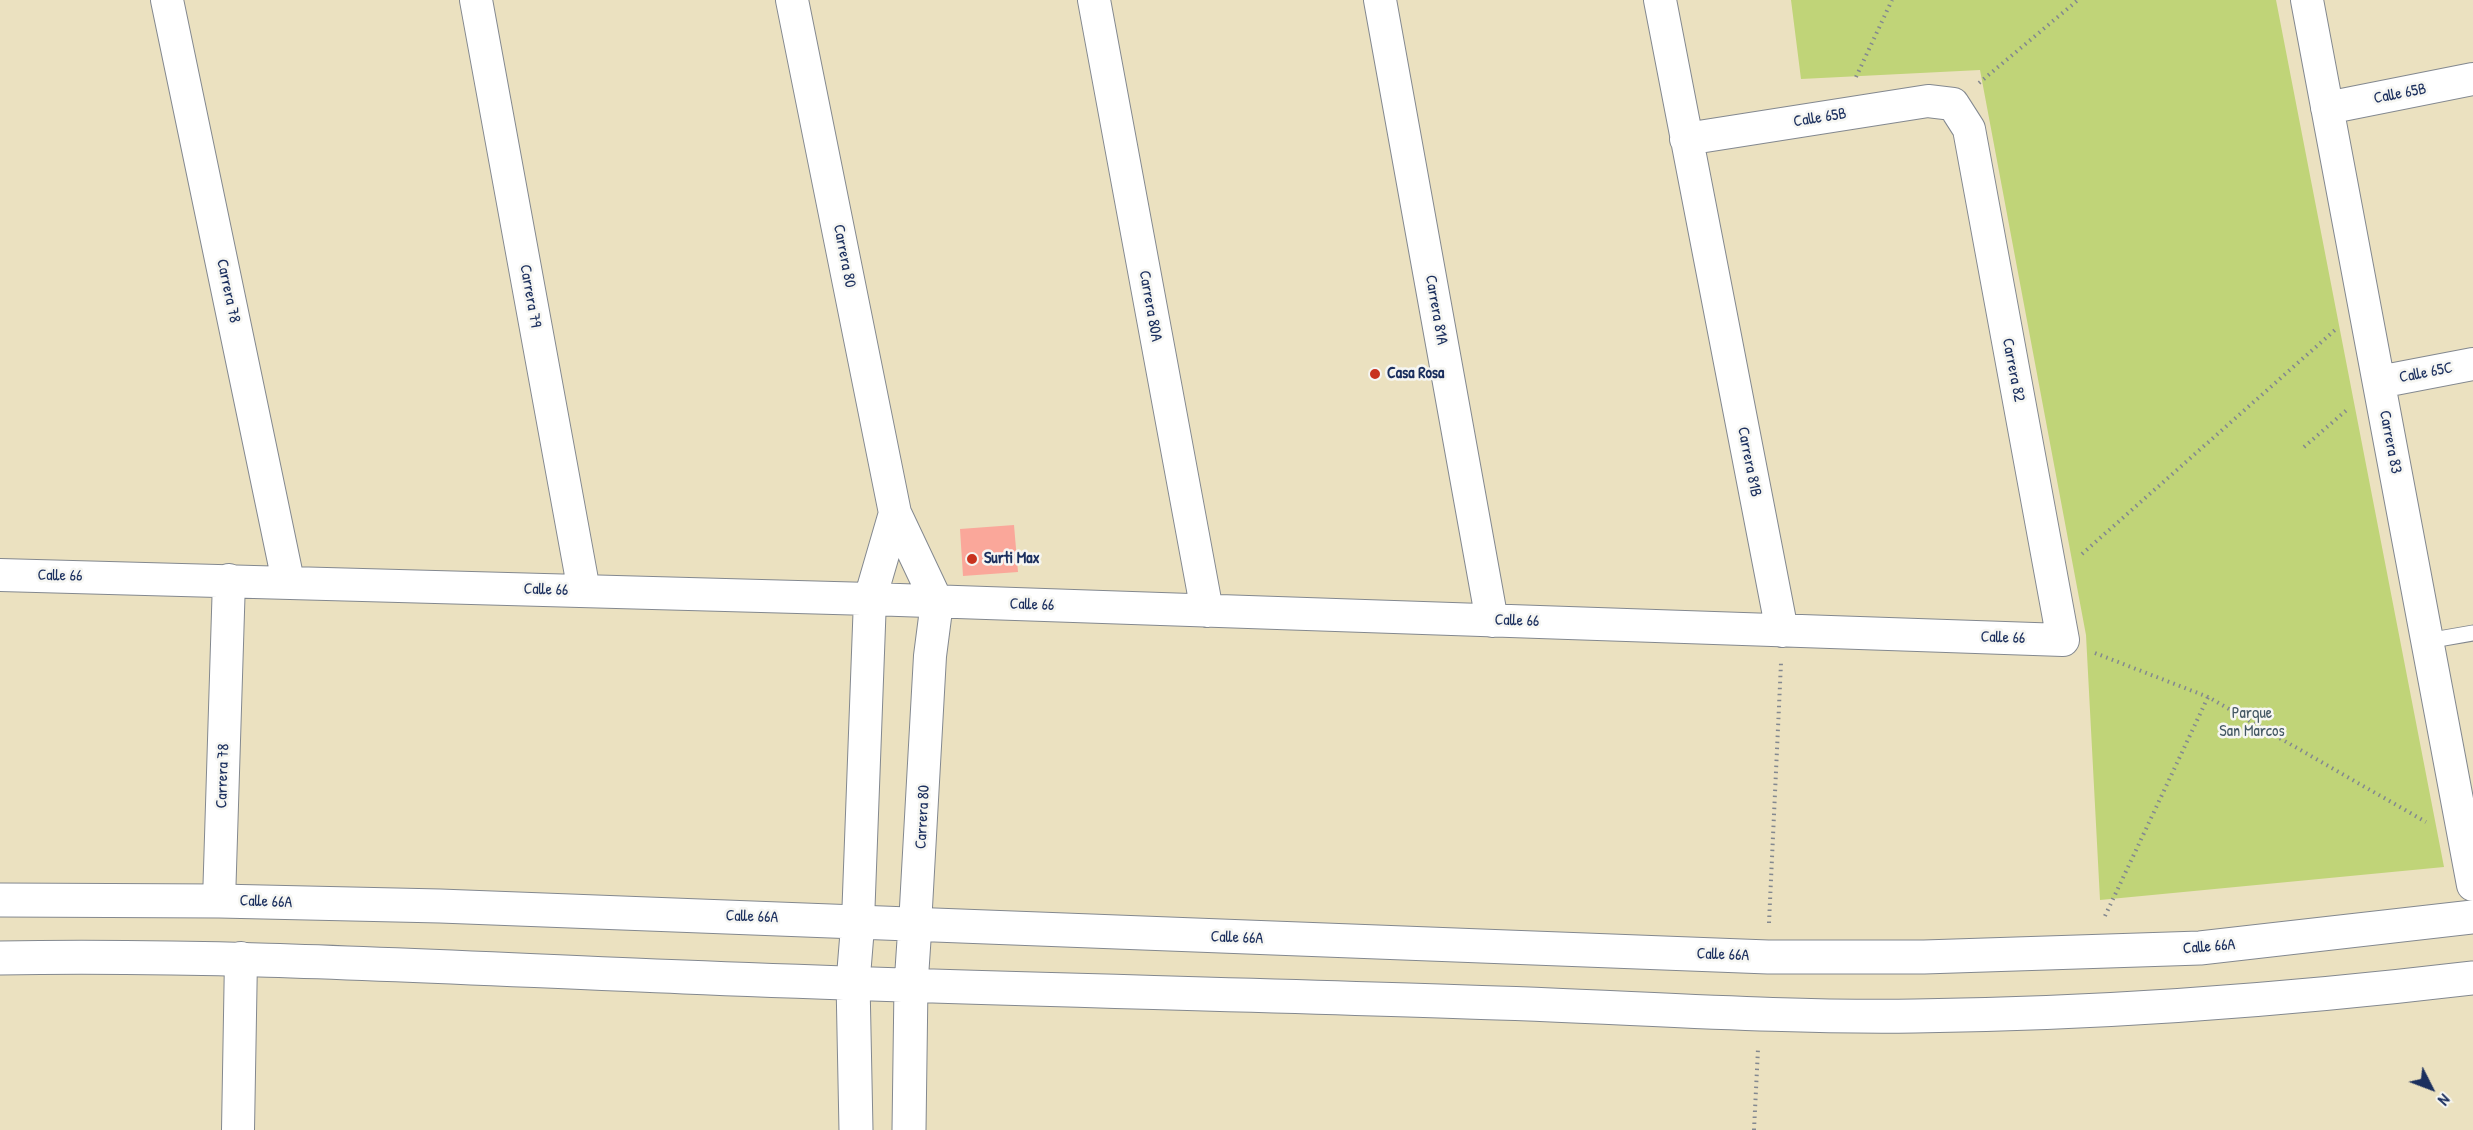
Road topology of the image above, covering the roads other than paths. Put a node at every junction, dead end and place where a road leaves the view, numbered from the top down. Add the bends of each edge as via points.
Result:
1 (167, 0) edge
2 (476, 0) edge
3 (792, 0) edge
4 (1094, 0) edge
5 (1380, 0) edge
6 (1660, 0) edge
7 (2307, 0) edge
8 (2473, 79) edge
9 (1953, 104) joint
10 (2328, 108) junction
11 (1686, 139) junction
12 (2473, 364) edge
13 (2379, 382) junction
14 (895, 513) junction
15 (0, 575) edge
16 (229, 580) junction
17 (288, 581) junction
18 (584, 591) junction
19 (870, 599) junction
20 (937, 602) junction
21 (1207, 611) junction
22 (1492, 621) junction
23 (1782, 631) junction
24 (2473, 633) edge
25 (2063, 640) joint
26 (2427, 641) junction
27 (2473, 885) edge
28 (0, 900) edge
29 (219, 901) junction
30 (2473, 917) edge
31 (858, 921) junction
32 (915, 925) junction
33 (0, 958) edge
34 (241, 958) junction
35 (2473, 978) edge
36 (853, 982) junction
37 (911, 985) junction
38 (238, 1130) edge
39 (856, 1130) edge
40 (909, 1130) edge

1 - 17 street, Carrera 78
2 - 18 street, Carrera 79
3 - 14 street, Carrera 80
4 - 21 street, Carrera 80A
5 - 22 street, Carrera 81A
6 - 11 street, Carrera 81B
7 - 10 street, Carrera 83
8 - 10 street, Calle 65B
9 - 11 street, Calle 65B via 1928,101
9 - 25 street, Carrera 82 via 1969,129
10 - 13 street, Carrera 83
11 - 23 street, Carrera 81B
12 - 13 street, Calle 65C
13 - 26 street, Carrera 83
14 - 19 street, Carrera 80
14 - 20 street, Carrera 80
15 - 16 street, Calle 66
16 - 17 street, Calle 66
16 - 29 street, Carrera 78
17 - 18 street, Calle 66
18 - 19 street, Calle 66
19 - 20 street, Calle 66
19 - 31 street, Carrera 80
20 - 21 street, Calle 66
20 - 32 street, Carrera 80 via 930,656
21 - 22 street, Calle 66
22 - 23 street, Calle 66
23 - 25 street, Calle 66
24 - 26 lane
26 - 27 street, Carrera 83
28 - 29 street, Calle 66A
29 - 31 street, Calle 66A
30 - 32 street, Calle 66A via 2200,948 1924,957 1610,952
31 - 32 street, Calle 66A
31 - 36 street, Carrera 80
32 - 37 street, Carrera 80
33 - 34 street
34 - 36 street
34 - 38 street
35 - 37 street via 2199,1006 1918,1016 1760,1015
36 - 37 street
36 - 39 street, Carrera 80
37 - 40 street, Carrera 80

